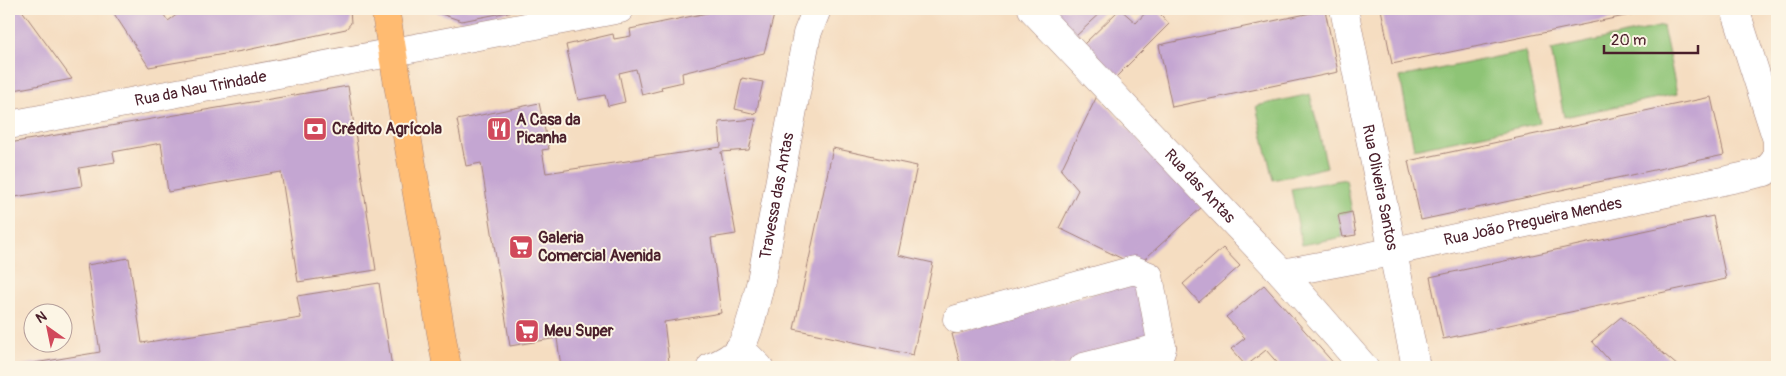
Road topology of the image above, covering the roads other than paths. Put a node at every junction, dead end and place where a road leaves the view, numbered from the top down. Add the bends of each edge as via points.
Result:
1 (386, 9) edge
2 (620, 9) edge
3 (817, 9) edge
4 (1032, 9) edge
5 (1344, 9) edge
6 (1735, 9) edge
7 (392, 53) junction
8 (9, 125) edge
9 (1777, 157) edge
10 (1391, 252) junction
11 (1282, 272) junction
12 (957, 319) dead end
13 (740, 348) junction
14 (1159, 357) edge
15 (447, 367) edge
16 (711, 367) edge
17 (759, 367) edge
18 (1083, 367) edge
19 (1364, 367) edge
20 (1416, 367) edge

1 - 7 main road
2 - 7 street, Rua da Nau Trindade
3 - 13 street, Travessa das Antas via 807,34 761,281
4 - 11 street, Rua das Antas
5 - 10 street, Rua Oliveira Santos
6 - 9 street, Rua João Pregueira Mendes via 1776,140
7 - 8 street, Rua da Nau Trindade
7 - 15 main road
9 - 10 street, Rua João Pregueira Mendes via 1766,172
10 - 11 street, Rua João Pregueira Mendes
10 - 20 street, Rua Oliveira Santos
11 - 19 street, Rua das Antas
12 - 14 street via 1134,270 1149,276
13 - 16 street via 724,362
13 - 17 street
14 - 18 street

